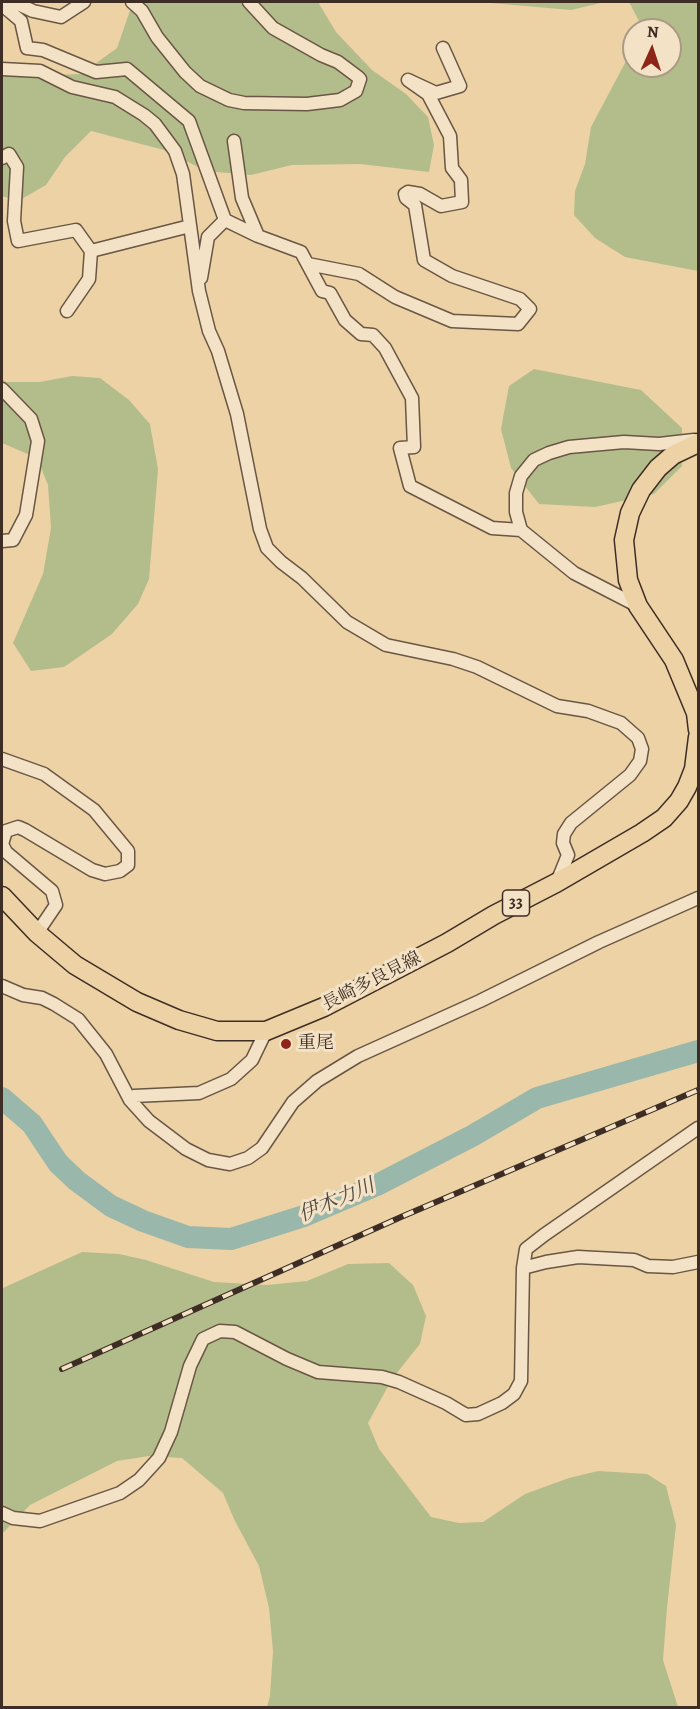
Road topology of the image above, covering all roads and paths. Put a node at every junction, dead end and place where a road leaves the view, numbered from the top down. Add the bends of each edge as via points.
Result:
1 (14, 2) edge
2 (84, 2) edge
3 (132, 2) edge
4 (249, 2) edge
5 (2, 5) edge
6 (443, 48) dead end
7 (2, 69) edge
8 (234, 141) dead end
9 (2, 158) edge
10 (225, 220) junction
11 (190, 226) junction
12 (258, 236) junction
13 (91, 251) junction
14 (308, 264) junction
15 (199, 291) junction
16 (68, 311) dead end
17 (2, 389) edge
18 (699, 441) edge
19 (520, 531) junction
20 (2, 542) edge
21 (638, 606) junction
22 (699, 730) edge
23 (699, 737) edge
24 (2, 759) edge
25 (556, 883) junction
26 (2, 896) edge
27 (699, 898) edge
28 (37, 933) junction
29 (2, 986) edge
30 (266, 1031) junction
31 (130, 1100) junction
32 (699, 1128) edge
33 (699, 1262) edge
34 (523, 1268) junction
35 (2, 1513) edge

1 - 2 street via 33,11 61,16
3 - 4 street via 184,72 200,86 229,100 307,104 340,100 356,91 358,77 338,62 273,28
5 - 10 street via 21,21 27,48 43,50 96,72 127,69 189,121
6 - 14 street via 460,86 436,93 408,80 428,94 450,136 452,168 461,180 462,202 441,206 420,194 405,194 415,205 424,260 452,276 520,299 530,309 518,324 452,321 395,297 359,274
7 - 11 street via 40,71 72,87 115,97 155,124 175,151 183,174
8 - 12 street via 242,198
9 - 13 street via 9,154 17,167 14,221 18,241 76,230
10 - 12 street
10 - 15 street via 208,237
11 - 13 street
11 - 15 street
12 - 14 street via 302,252
13 - 16 street via 89,279
14 - 19 street via 322,291 330,293 345,320 361,334 373,335 385,348 412,398 414,447 400,448 410,486 492,528
15 - 25 street via 237,414 267,548 347,622 386,645 477,667 557,706 588,711 621,723 639,738 640,761 630,775 571,823 564,834 568,855
17 - 20 street via 31,419 38,441 26,515 12,540
18 - 19 street via 569,447 534,460 521,476 516,494
18 - 21 main road via 658,468 640,490 630,513 624,540 625,560
19 - 21 street via 574,573
21 - 22 main road via 674,660
23 - 25 main road, 長崎多良見線 / 33 via 687,787 664,818
24 - 28 street via 44,774 94,810 128,851 128,865 105,874 25,830 18,827 6,831 2,844 6,852 52,891 56,905
25 - 30 main road, 長崎多良見線 / 33 via 324,1007
26 - 28 main road, 長崎多良見線 / 33
27 - 31 street via 358,1056 317,1081 293,1102 262,1148 248,1158 230,1164 208,1160 149,1121
28 - 30 main road, 長崎多良見線 / 33 via 101,982 179,1020 218,1031
29 - 31 street via 42,998 78,1019 106,1054
30 - 31 street via 252,1060 231,1079 199,1093 134,1096
32 - 34 street via 526,1249
33 - 34 street via 648,1266 634,1260 578,1257
34 - 35 street via 520,1381 514,1394 502,1403 478,1414 466,1414 399,1382 318,1372 235,1332 220,1331 203,1339 190,1366 171,1432 159,1458 139,1480 120,1493 40,1521

